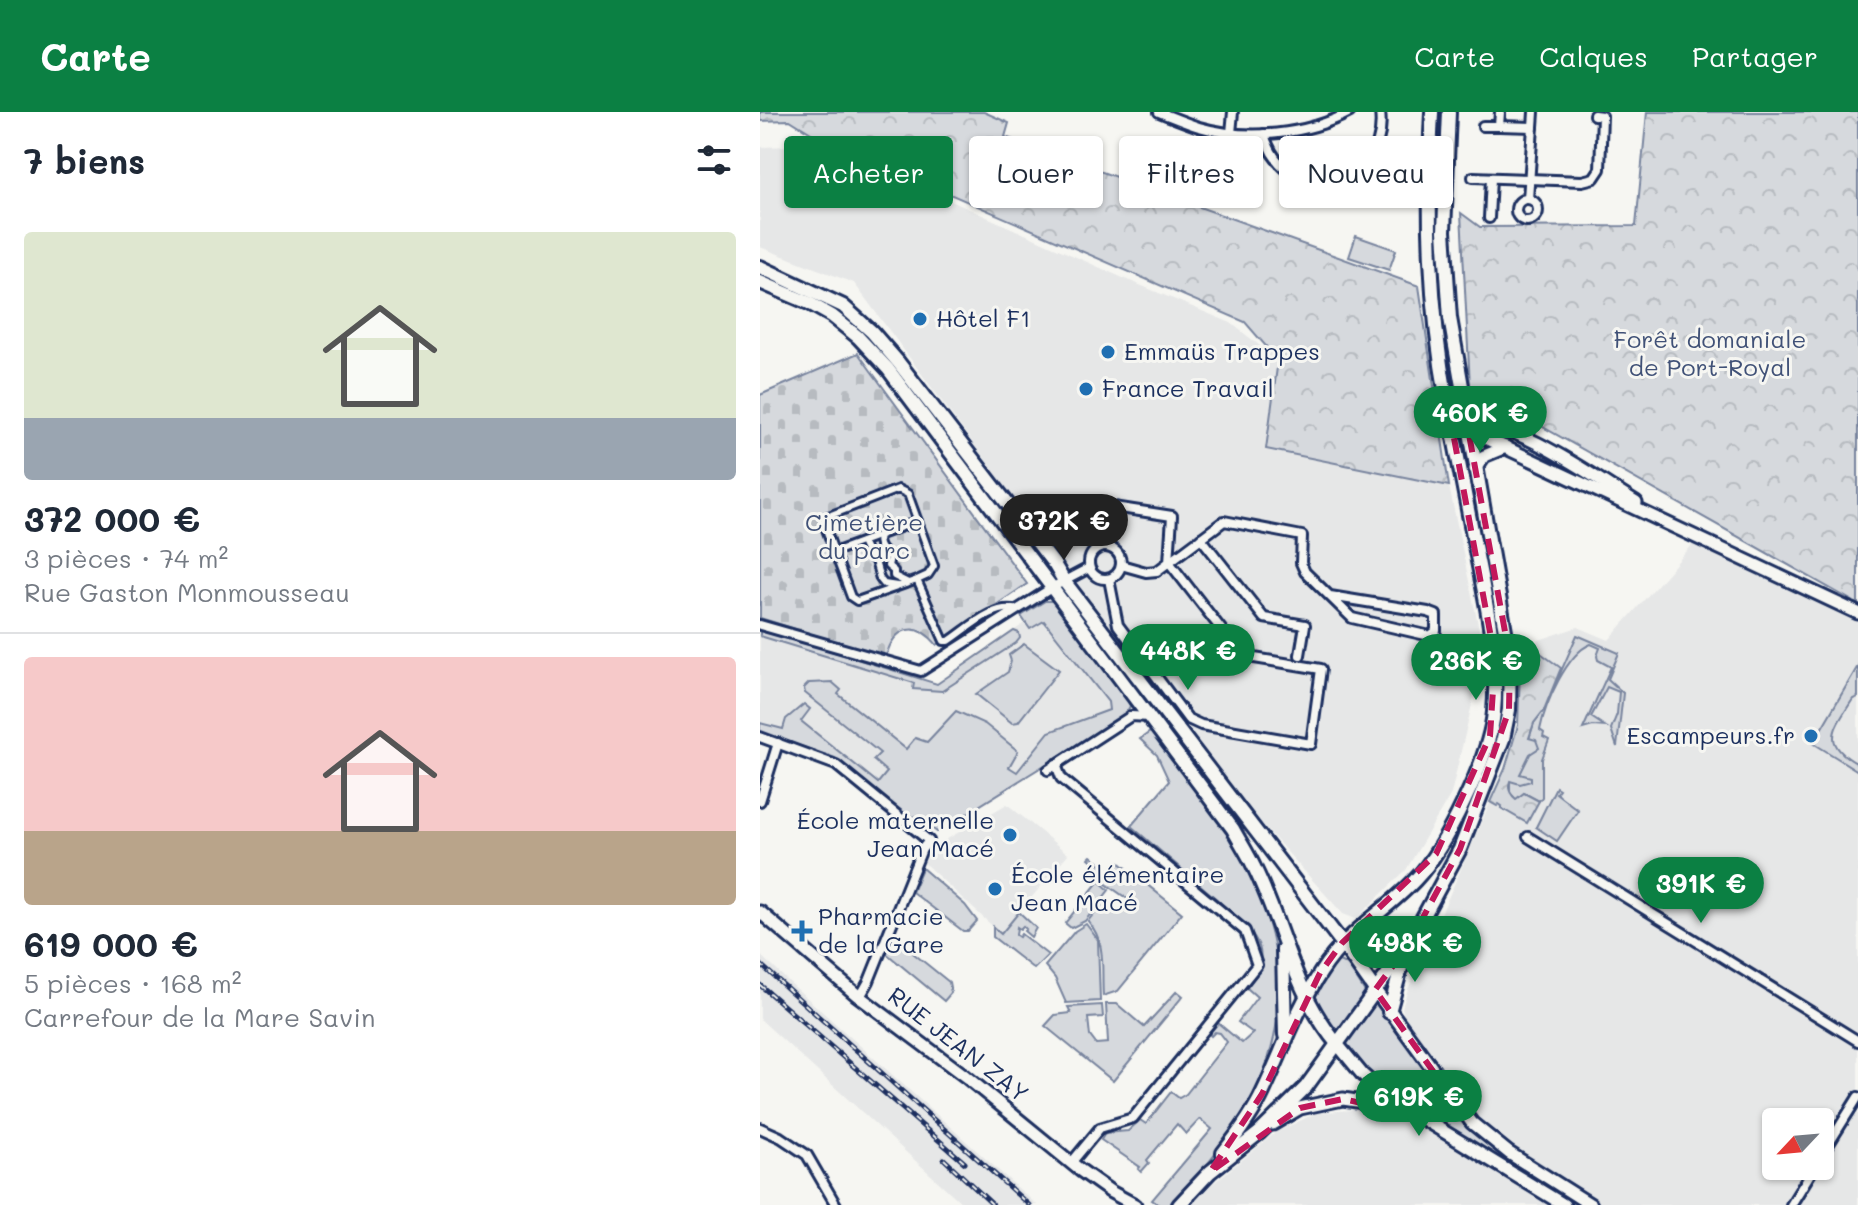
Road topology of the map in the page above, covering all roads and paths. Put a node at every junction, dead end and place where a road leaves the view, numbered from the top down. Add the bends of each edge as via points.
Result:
1 (1159, 112) edge
2 (1233, 112) edge
3 (1350, 112) edge
4 (1380, 112) edge
5 (1432, 112) edge
6 (1449, 112) edge
7 (1500, 112) edge
8 (1534, 112) edge
9 (1594, 115) dead end
10 (1483, 126) dead end
11 (1499, 126) junction
12 (1533, 127) junction
13 (1231, 133) junction
14 (1264, 134) junction
15 (1473, 177) dead end
16 (1491, 178) junction
17 (1530, 180) junction
18 (1528, 199) dead end
19 (1489, 218) dead end
20 (760, 267) edge
21 (760, 274) edge
22 (760, 282) edge
23 (795, 291) junction
24 (760, 293) edge
25 (1462, 399) junction
26 (1451, 422) junction
27 (1490, 422) junction
28 (1467, 425) junction
29 (1506, 447) junction
30 (1475, 469) junction
31 (1114, 507) dead end
32 (1656, 518) junction
33 (918, 521) junction
34 (879, 535) junction
35 (1201, 538) junction
36 (862, 542) junction
37 (834, 552) junction
38 (1169, 562) junction
39 (1121, 565) junction
40 (1089, 568) junction
41 (1109, 579) junction
42 (917, 580) junction
43 (1058, 584) junction
44 (904, 585) junction
45 (1330, 596) junction
46 (1017, 610) junction
47 (1858, 613) edge
48 (760, 625) edge
49 (1300, 655) dead end
50 (1137, 699) junction
51 (1131, 716) junction
52 (1150, 717) junction
53 (760, 737) edge
54 (778, 743) junction
55 (760, 801) edge
56 (1528, 837) dead end
57 (760, 912) edge
58 (1282, 941) junction
59 (1342, 943) junction
60 (1407, 947) junction
61 (1375, 990) junction
62 (860, 997) junction
63 (1306, 999) junction
64 (1389, 1012) junction
65 (1285, 1038) junction
66 (1858, 1041) edge
67 (1338, 1045) junction
68 (1445, 1088) junction
69 (1858, 1097) edge
70 (1411, 1112) junction
71 (760, 1128) edge
72 (1259, 1133) junction
73 (1834, 1136) edge
74 (1071, 1163) junction
75 (1210, 1172) junction
76 (1806, 1180) edge
77 (836, 1205) edge
78 (1135, 1205) edge
79 (1179, 1205) edge
80 (1564, 1205) edge
81 (1591, 1205) edge
82 (1791, 1205) edge

1 - 13 street
2 - 13 street
3 - 14 street via 1323,124
4 - 14 street via 1381,131 1369,161 1341,180 1298,179 1276,160
5 - 26 main road via 1429,256
6 - 25 main road via 1444,231
7 - 11 street
8 - 12 street
9 - 17 street via 1602,116 1600,169 1594,178
10 - 11 street
11 - 12 street
12 - 17 street
13 - 14 street
15 - 16 street
16 - 17 street
16 - 19 street
17 - 18 street
20 - 23 main road
21 - 23 main road
22 - 23 main road
23 - 24 main road
23 - 43 main road via 858,337 888,369
25 - 27 main road
25 - 28 main road
26 - 28 street
26 - 59 main road via 1495,659 1490,736 1436,854 1415,880
27 - 28 street
27 - 32 street via 1566,460
28 - 29 street
28 - 30 main road
29 - 30 street via 1484,456
29 - 32 street
30 - 60 main road via 1510,659 1509,710 1460,849
31 - 38 street via 1172,516
32 - 47 street
33 - 34 street
33 - 37 street via 908,494 898,489 826,517
33 - 42 street via 934,566
34 - 36 street
34 - 44 street via 883,559
35 - 38 street
35 - 45 street via 1224,521 1302,536 1305,572
35 - 49 street via 1264,618 1305,625
36 - 37 street
36 - 44 street via 884,584
37 - 44 street via 857,601
38 - 39 street via 1146,572
38 - 41 street via 1242,656 1321,669 1311,744 1188,719 1118,625
39 - 40 street via 1117,551 1102,547 1092,552
39 - 41 street
40 - 41 street
40 - 43 street
42 - 44 street
42 - 46 street via 946,642 995,611
43 - 46 street
43 - 50 main road
43 - 59 main road
45 - 45 street via 1352,618 1430,636 1436,631 1436,615 1428,612
46 - 48 street via 921,671
50 - 51 street
50 - 52 main road
51 - 52 street
51 - 74 street via 1052,767 1245,931 1257,965 1133,1118 1100,1128
52 - 58 main road via 1233,829 1255,868
53 - 54 street
54 - 55 street
54 - 62 street via 836,765 929,841
56 - 66 street
57 - 62 street, RUE JEAN ZAY
58 - 63 main road
58 - 65 main road
59 - 61 main road
59 - 63 main road
60 - 61 main road
60 - 64 main road
61 - 64 street
61 - 67 main road
62 - 74 street, RUE JEAN ZAY
63 - 65 main road
63 - 67 main road
64 - 68 street
65 - 75 main road via 1262,1094
67 - 70 street via 1362,1074
67 - 72 main road via 1306,1087
68 - 70 street via 1427,1090
68 - 81 street via 1472,1123 1509,1153
69 - 73 street
70 - 72 street via 1343,1099 1300,1108
70 - 80 street
71 - 77 street via 807,1155
72 - 75 main road
74 - 78 street, RUE JEAN ZAY
75 - 79 main road
76 - 82 street

